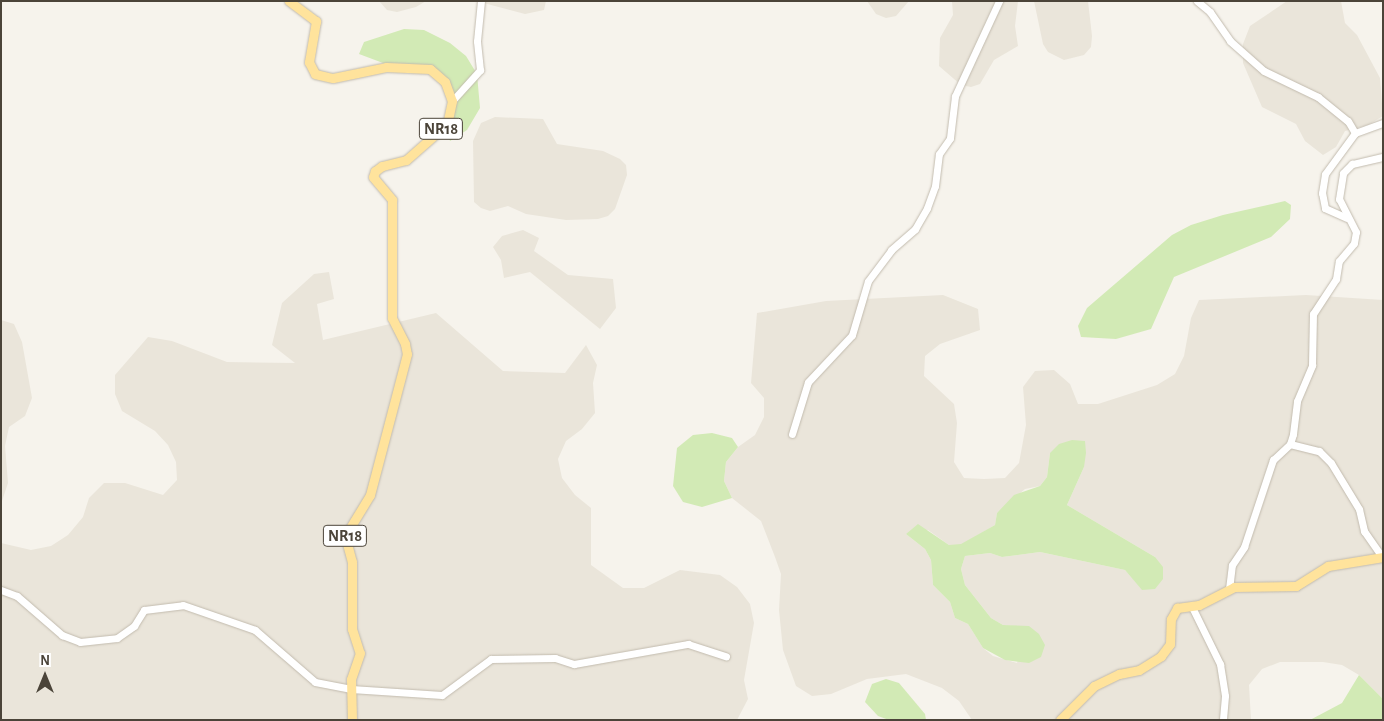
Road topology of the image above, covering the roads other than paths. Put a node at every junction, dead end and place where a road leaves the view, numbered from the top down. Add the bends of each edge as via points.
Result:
1 (289, 1) edge
2 (480, 1) edge
3 (999, 1) edge
4 (1198, 1) edge
5 (452, 100) junction
6 (1383, 123) edge
7 (1355, 133) junction
8 (1383, 157) edge
9 (1348, 218) junction
10 (792, 434) dead end
11 (1290, 444) junction
12 (1382, 557) edge
13 (1229, 589) junction
14 (1, 590) edge
15 (1192, 607) junction
16 (726, 656) dead end
17 (351, 689) junction
18 (352, 720) edge
19 (1060, 720) edge
20 (1223, 720) edge

1 - 5 main road, NR18 via 316,21 308,62 315,74 333,78 386,67 430,68 445,82
2 - 5 street via 477,41 480,70
3 - 10 street via 954,96 950,138 939,154 935,186 927,208 915,229 891,250 868,281 860,298 852,335 808,382
4 - 7 street via 1210,12 1230,42 1264,72 1318,98 1348,121
5 - 17 main road, NR18 via 447,124 406,160 382,166 373,177 392,200 392,318 406,344 407,354 370,495 345,536 352,562 352,629 360,653
6 - 7 street
7 - 9 street via 1325,174 1322,193 1324,208
8 - 9 street via 1352,164 1343,173 1339,199
9 - 11 street via 1356,232 1354,243 1339,261 1336,279 1313,314 1312,365 1306,386 1297,401
11 - 12 street via 1319,451 1331,463 1359,509 1364,531
11 - 13 street via 1273,460 1244,547 1232,565
12 - 13 main road via 1328,566 1296,586
13 - 15 main road
14 - 17 street via 17,596 62,635 80,642 117,638 134,626 144,610 183,605 255,630 315,682
15 - 19 main road via 1177,608 1173,612 1170,644 1161,656 1140,670 1119,674 1094,686
15 - 20 street via 1220,664 1225,696
16 - 17 street via 688,644 574,664 555,658 491,659 442,695
17 - 18 main road, NR18

